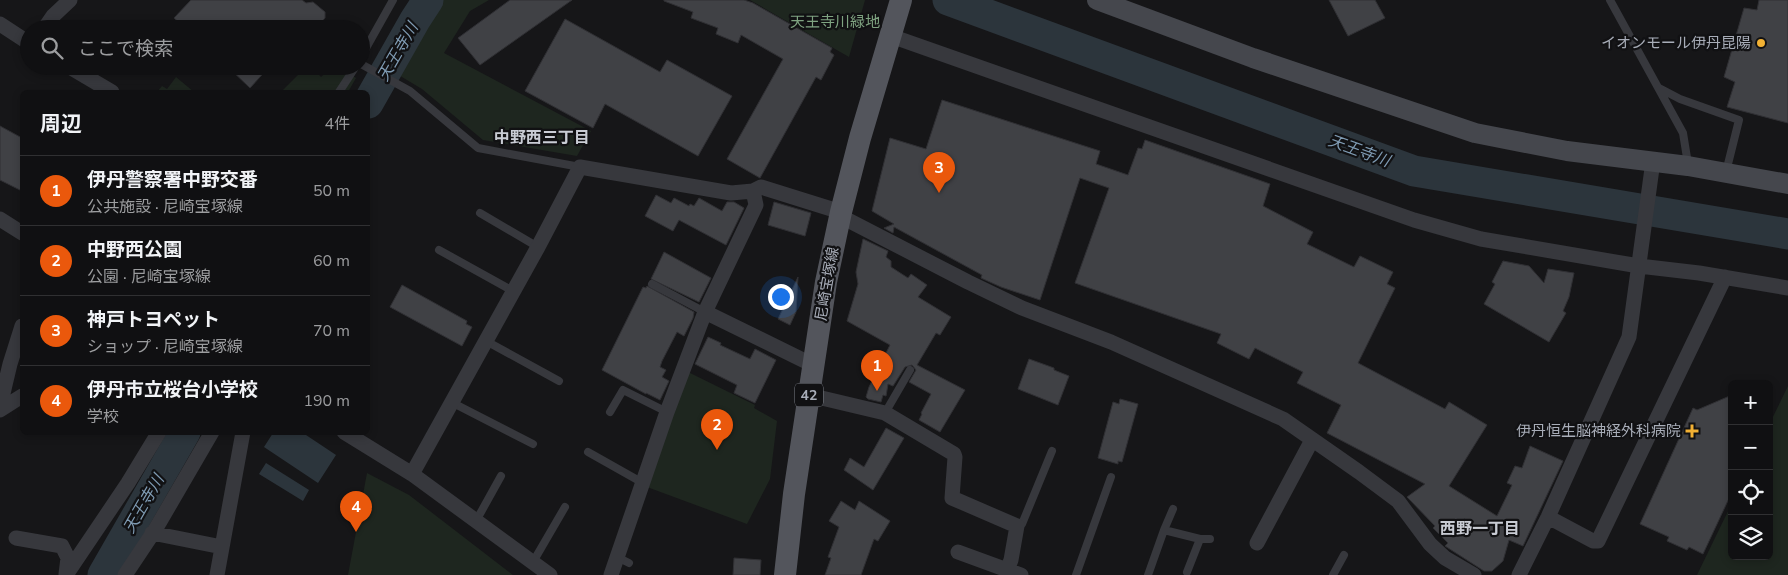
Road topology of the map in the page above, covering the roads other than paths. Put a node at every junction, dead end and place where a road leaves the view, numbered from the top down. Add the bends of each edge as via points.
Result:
1 (70, 0) edge
2 (393, 0) edge
3 (901, 0) edge
4 (1097, 0) edge
5 (1610, 0) edge
6 (50, 20) edge
7 (0, 24) edge
8 (892, 31) junction
9 (20, 37) edge
10 (370, 44) edge
11 (370, 68) edge
12 (83, 75) edge
13 (352, 75) edge
14 (1659, 88) junction
15 (109, 90) edge
16 (341, 90) edge
17 (1688, 166) junction
18 (580, 167) junction
19 (1652, 168) junction
20 (1726, 172) junction
21 (1788, 184) edge
22 (753, 191) junction
23 (480, 213) dead end
24 (840, 214) junction
25 (0, 219) edge
26 (20, 232) edge
27 (538, 247) junction
28 (438, 250) dead end
29 (1639, 262) junction
30 (1725, 277) junction
31 (652, 284) dead end
32 (1788, 288) edge
33 (513, 291) junction
34 (705, 312) junction
35 (20, 332) edge
36 (486, 341) junction
37 (813, 365) junction
38 (910, 370) dead end
39 (559, 381) dead end
40 (809, 395) junction
41 (20, 397) edge
42 (453, 403) junction
43 (0, 406) edge
44 (0, 410) edge
45 (610, 412) dead end
46 (667, 412) junction
47 (885, 413) junction
48 (157, 435) edge
49 (210, 435) edge
50 (242, 435) edge
51 (349, 435) edge
52 (1312, 440) junction
53 (533, 444) dead end
54 (1052, 451) dead end
55 (588, 452) dead end
56 (412, 474) junction
57 (501, 476) dead end
58 (1111, 477) dead end
59 (643, 483) junction
60 (565, 507) dead end
61 (1173, 509) dead end
62 (1548, 517) junction
63 (476, 521) junction
64 (1017, 526) junction
65 (1164, 530) junction
66 (152, 534) junction
67 (16, 538) dead end
68 (1200, 539) junction
69 (1210, 539) dead end
70 (1257, 543) dead end
71 (222, 547) junction
72 (958, 552) dead end
73 (1344, 555) dead end
74 (533, 562) junction
75 (1006, 572) edge
76 (1187, 572) dead end
77 (66, 575) edge
78 (125, 575) edge
79 (217, 575) edge
80 (550, 575) edge
81 (610, 575) edge
82 (784, 575) edge
83 (1022, 575) edge
84 (1076, 575) edge
85 (1148, 575) edge
86 (1333, 575) edge
87 (1474, 575) edge
88 (1519, 575) edge

1 - 6 street
2 - 10 lane
3 - 8 main road, 尼崎宝塚線 / 42
4 - 19 street via 1253,58 1475,133
5 - 14 lane
7 - 9 street
8 - 24 main road, 尼崎宝塚線 / 42
8 - 29 street via 1414,220 1481,239
11 - 18 lane via 410,91 478,148
12 - 15 street
13 - 16 lane
14 - 17 lane via 1683,133
14 - 20 lane via 1739,120
17 - 19 street
17 - 20 street
18 - 22 street via 731,193
18 - 27 street
19 - 29 street
20 - 21 street
22 - 24 street via 761,187
22 - 34 street via 756,205
23 - 27 lane
24 - 37 main road, 尼崎宝塚線 / 42
24 - 52 street via 1022,308 1111,342 1283,420
25 - 26 street
27 - 33 street
28 - 33 lane
29 - 30 street
29 - 62 street via 1629,337
30 - 32 street
30 - 62 street via 1598,541
31 - 34 lane
33 - 36 street
34 - 37 street
34 - 46 street
35 - 43 street
36 - 39 lane
36 - 42 street
37 - 40 main road, 尼崎宝塚線 / 42
38 - 47 lane
40 - 47 street
40 - 82 main road, 尼崎宝塚線 / 42
41 - 44 street
42 - 53 lane
42 - 56 street
45 - 46 lane via 623,390
46 - 59 street
47 - 64 street via 954,454 952,498
48 - 77 street
49 - 66 street
50 - 71 street
51 - 56 street
52 - 70 street via 1262,526
52 - 87 street via 1398,502 1430,544 1445,558
54 - 64 lane via 1022,524
55 - 59 lane
56 - 63 street
57 - 63 lane
58 - 84 lane
59 - 81 street via 623,560
60 - 74 lane
61 - 65 lane
62 - 88 street
63 - 74 street
64 - 75 street
65 - 68 lane
65 - 85 lane
66 - 71 street
66 - 78 street
67 - 77 street via 62,546 68,558
68 - 69 lane
68 - 76 lane
71 - 79 street
72 - 75 street
73 - 86 lane
74 - 80 street
75 - 83 street

